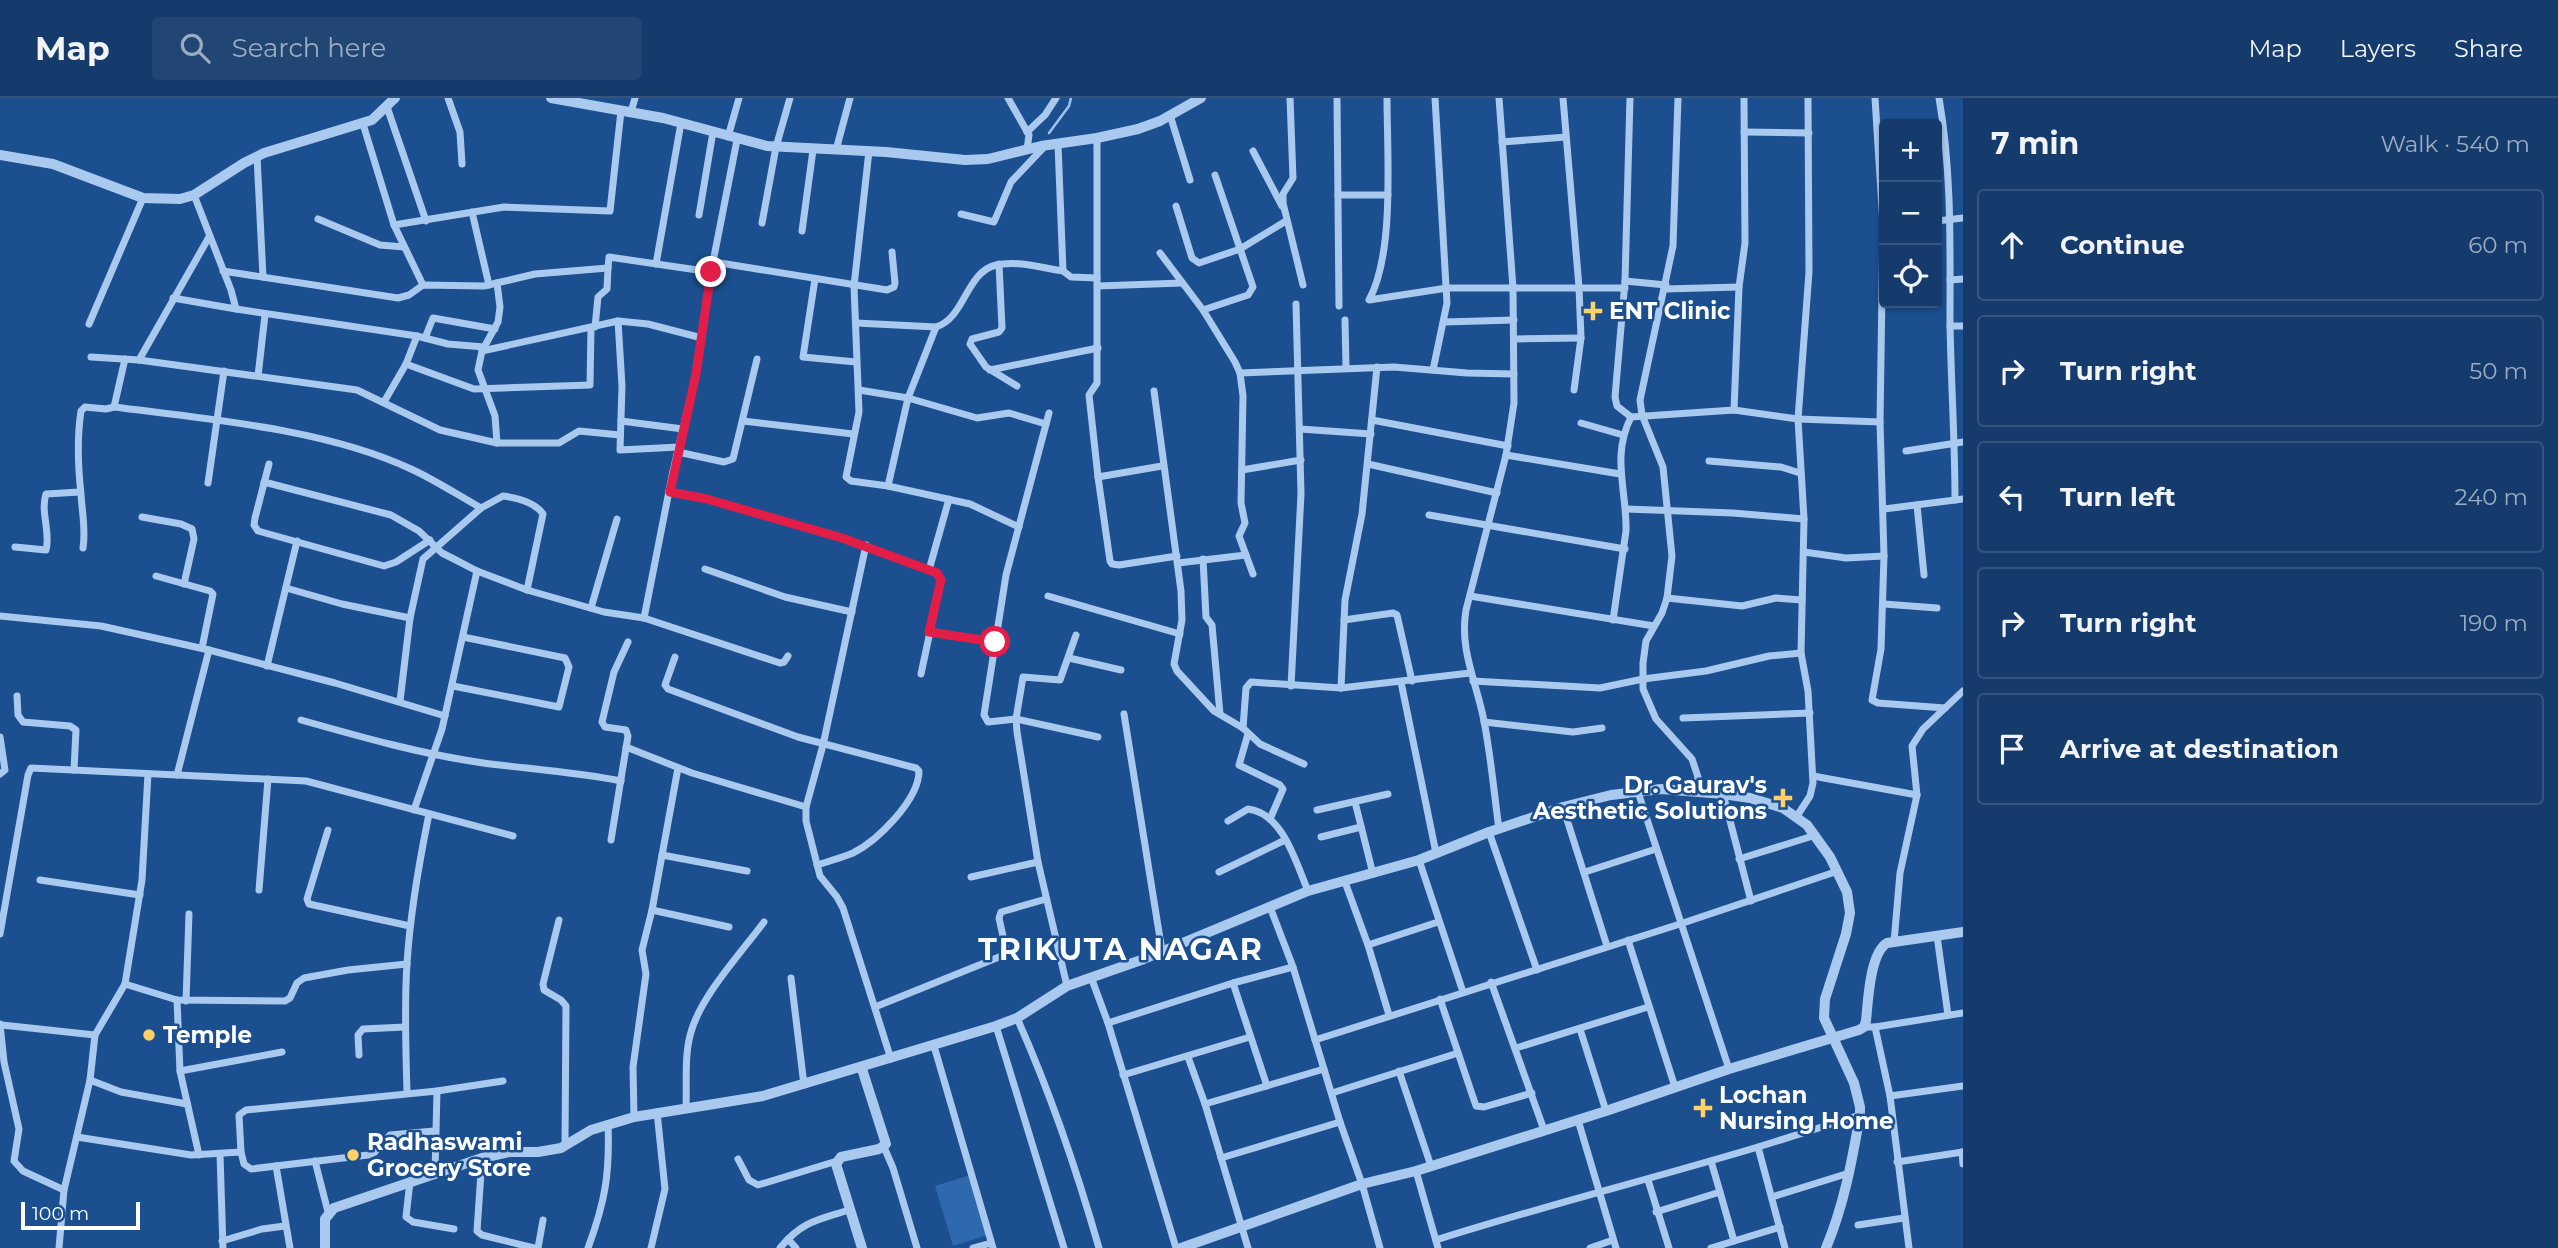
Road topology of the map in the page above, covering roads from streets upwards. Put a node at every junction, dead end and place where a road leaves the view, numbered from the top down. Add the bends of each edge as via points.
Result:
1 (395, 98) edge
2 (448, 98) edge
3 (551, 98) edge
4 (635, 98) edge
5 (739, 98) edge
6 (790, 98) edge
7 (850, 98) edge
8 (1008, 98) edge
9 (1056, 98) edge
10 (1201, 98) edge
11 (1290, 98) edge
12 (1337, 98) edge
13 (1387, 98) edge
14 (1435, 98) edge
15 (1499, 98) edge
16 (1563, 98) edge
17 (1630, 98) edge
18 (1678, 98) edge
19 (1744, 98) edge
20 (1808, 98) edge
21 (1875, 98) edge
22 (1939, 98) edge
23 (571, 100) edge
24 (387, 107) junction
25 (1178, 107) edge
26 (626, 111) junction
27 (681, 123) junction
28 (363, 124) junction
29 (713, 132) junction
30 (1027, 132) junction
31 (1744, 132) junction
32 (1809, 133) junction
33 (733, 138) junction
34 (1097, 138) junction
35 (1566, 138) junction
36 (1502, 142) junction
37 (1058, 144) junction
38 (776, 147) junction
39 (1037, 148) junction
40 (813, 150) junction
41 (836, 150) junction
42 (869, 151) junction
43 (1253, 151) dead end
44 (0, 155) edge
45 (257, 156) junction
46 (462, 164) dead end
47 (1215, 175) dead end
48 (1190, 180) dead end
49 (1881, 182) edge
50 (194, 194) junction
51 (1338, 195) junction
52 (1388, 195) junction
53 (144, 198) junction
54 (1176, 206) dead end
55 (1284, 210) junction
56 (472, 212) junction
57 (961, 214) dead end
58 (699, 215) dead end
59 (1963, 218) edge
60 (318, 219) dead end
61 (1951, 220) junction
62 (426, 221) junction
63 (1286, 221) junction
64 (1942, 221) edge
65 (762, 223) dead end
66 (394, 225) junction
67 (802, 231) dead end
68 (209, 237) junction
69 (1884, 245) edge
70 (404, 247) junction
71 (1240, 249) junction
72 (892, 252) dead end
73 (1160, 253) dead end
74 (714, 262) junction
75 (656, 264) junction
76 (999, 264) junction
77 (608, 268) junction
78 (223, 271) junction
79 (1063, 271) junction
80 (711, 272) junction
81 (263, 277) junction
82 (815, 279) junction
83 (1950, 279) junction
84 (1963, 279) edge
85 (1097, 282) junction
86 (1182, 283) junction
87 (493, 284) junction
88 (423, 285) junction
89 (1303, 285) dead end
90 (1625, 285) junction
91 (854, 286) junction
92 (1579, 287) junction
93 (1665, 287) junction
94 (1739, 287) junction
95 (1447, 288) junction
96 (1513, 288) junction
97 (173, 298) junction
98 (1296, 304) dead end
99 (1339, 306) dead end
100 (236, 309) junction
101 (1203, 310) junction
102 (265, 315) junction
103 (1345, 320) dead end
104 (1514, 320) junction
105 (618, 321) junction
106 (1444, 322) junction
107 (856, 323) junction
108 (89, 324) dead end
109 (1950, 326) junction
110 (1963, 326) edge
111 (936, 327) junction
112 (593, 328) junction
113 (495, 329) junction
114 (421, 337) junction
115 (702, 338) junction
116 (1581, 338) junction
117 (1514, 339) junction
118 (1098, 348) junction
119 (483, 349) junction
120 (91, 357) dead end
121 (124, 359) junction
122 (757, 359) dead end
123 (139, 360) junction
124 (856, 362) junction
125 (406, 364) junction
126 (1346, 367) junction
127 (1377, 367) junction
128 (990, 370) junction
129 (1433, 370) junction
130 (224, 371) junction
131 (1299, 371) junction
132 (1240, 373) junction
133 (1514, 374) junction
134 (258, 376) junction
135 (1017, 386) dead end
136 (484, 389) junction
137 (859, 390) junction
138 (1574, 390) dead end
139 (1154, 391) dead end
140 (908, 398) junction
141 (384, 402) junction
142 (114, 407) junction
143 (1734, 410) junction
144 (1049, 413) dead end
145 (1642, 415) junction
146 (1631, 417) junction
147 (1798, 419) junction
148 (1372, 420) junction
149 (218, 421) junction
150 (621, 421) junction
151 (743, 421) junction
152 (1880, 422) junction
153 (1581, 423) dead end
154 (1046, 424) junction
155 (683, 429) junction
156 (1300, 429) junction
157 (853, 434) junction
158 (620, 435) junction
159 (1371, 435) junction
160 (1623, 435) junction
161 (497, 443) junction
162 (1959, 443) edge
163 (678, 449) junction
164 (1507, 451) junction
165 (1906, 451) dead end
166 (1301, 460) junction
167 (1709, 461) dead end
168 (270, 464) dead end
169 (1368, 464) junction
170 (1162, 466) junction
171 (1242, 470) junction
172 (1620, 474) junction
173 (1800, 474) junction
174 (1098, 477) junction
175 (264, 482) junction
176 (208, 483) dead end
177 (888, 486) junction
178 (80, 492) junction
179 (670, 492) junction
180 (1497, 493) junction
181 (949, 499) junction
182 (1959, 499) edge
183 (1917, 505) junction
184 (481, 508) junction
185 (1626, 509) junction
186 (1884, 509) junction
187 (1667, 510) junction
188 (1429, 515) dead end
189 (142, 517) dead end
190 (617, 519) dead end
191 (1804, 519) junction
192 (1489, 525) junction
193 (1019, 527) junction
194 (297, 541) junction
195 (433, 544) junction
196 (866, 545) junction
197 (15, 547) dead end
198 (83, 548) dead end
199 (1625, 549) junction
200 (1804, 552) junction
201 (1246, 555) junction
202 (1884, 556) junction
203 (1177, 559) junction
204 (1203, 559) junction
205 (705, 569) dead end
206 (929, 570) junction
207 (477, 571) junction
208 (1253, 574) dead end
209 (1924, 575) dead end
210 (156, 576) dead end
211 (184, 584) junction
212 (286, 588) junction
213 (527, 590) junction
214 (1048, 596) dead end
215 (1470, 596) junction
216 (1667, 598) junction
217 (1802, 600) junction
218 (1884, 604) junction
219 (590, 608) junction
220 (1937, 608) dead end
221 (852, 612) junction
222 (0, 616) edge
223 (410, 618) junction
224 (644, 618) junction
225 (1344, 620) junction
226 (1613, 620) junction
227 (1654, 626) junction
228 (929, 632) junction
229 (1180, 634) junction
230 (1076, 635) dead end
231 (463, 637) junction
232 (628, 642) dead end
233 (995, 642) junction
234 (206, 649) junction
235 (1801, 653) junction
236 (788, 656) dead end
237 (675, 657) dead end
238 (1069, 658) junction
239 (267, 666) junction
240 (1121, 670) dead end
241 (920, 674) dead end
242 (1471, 677) junction
243 (1643, 678) junction
244 (1412, 681) junction
245 (1401, 682) junction
246 (453, 686) junction
247 (1291, 686) junction
248 (1341, 688) junction
249 (1963, 691) edge
250 (17, 696) dead end
251 (400, 701) junction
252 (1945, 708) junction
253 (1810, 713) junction
254 (1124, 714) dead end
255 (1220, 714) junction
256 (445, 716) junction
257 (1683, 718) dead end
258 (1016, 719) junction
259 (301, 720) dead end
260 (1484, 722) junction
261 (1602, 728) dead end
262 (1245, 731) junction
263 (0, 737) edge
264 (1098, 737) dead end
265 (823, 745) junction
266 (626, 747) junction
267 (435, 754) junction
268 (1304, 764) dead end
269 (678, 768) junction
270 (74, 770) junction
271 (0, 774) edge
272 (148, 774) junction
273 (177, 775) junction
274 (1813, 776) junction
275 (268, 779) junction
276 (621, 781) junction
277 (1695, 790) junction
278 (1638, 792) junction
279 (1388, 794) dead end
280 (1723, 794) junction
281 (1917, 795) junction
282 (1355, 802) junction
283 (806, 807) junction
284 (1563, 807) junction
285 (414, 810) junction
286 (1317, 810) dead end
287 (429, 814) junction
288 (1797, 816) junction
289 (1270, 819) junction
290 (1228, 821) dead end
291 (1361, 827) junction
292 (328, 830) dead end
293 (1494, 831) junction
294 (1816, 835) junction
295 (513, 836) dead end
296 (1321, 837) dead end
297 (611, 840) dead end
298 (1285, 840) junction
299 (1656, 849) junction
300 (1436, 853) junction
301 (662, 855) junction
302 (1739, 859) junction
303 (1419, 860) junction
304 (1038, 862) junction
305 (817, 865) junction
306 (1838, 871) junction
307 (747, 872) dead end
308 (1584, 872) junction
309 (1219, 873) dead end
310 (1373, 874) junction
311 (971, 877) dead end
312 (40, 880) dead end
313 (1345, 881) junction
314 (259, 890) dead end
315 (1308, 891) junction
316 (140, 895) junction
317 (1046, 899) junction
318 (1751, 901) junction
319 (1270, 907) junction
320 (652, 910) junction
321 (189, 914) dead end
322 (559, 920) dead end
323 (764, 922) dead end
324 (1438, 922) junction
325 (1680, 924) junction
326 (410, 926) junction
327 (729, 927) dead end
328 (1963, 932) edge
329 (0, 934) edge
330 (1937, 936) junction
331 (1628, 940) junction
332 (1894, 942) junction
333 (1368, 945) junction
334 (1607, 946) junction
335 (1162, 951) junction
336 (407, 964) junction
337 (1293, 967) junction
338 (1537, 970) junction
339 (1091, 976) junction
340 (791, 978) dead end
341 (1491, 982) junction
342 (1233, 983) junction
343 (125, 984) junction
344 (1067, 986) junction
345 (1463, 992) junction
346 (1440, 999) junction
347 (177, 1000) junction
348 (186, 1001) junction
349 (875, 1007) junction
350 (1648, 1007) junction
351 (1963, 1013) edge
352 (1388, 1015) junction
353 (1948, 1015) junction
354 (1017, 1018) junction
355 (1108, 1023) junction
356 (1, 1025) edge
357 (996, 1026) junction
358 (405, 1027) junction
359 (1875, 1027) junction
360 (1580, 1029) junction
361 (1861, 1029) junction
362 (95, 1035) junction
363 (1250, 1037) junction
364 (1838, 1037) junction
365 (1315, 1040) junction
366 (933, 1045) junction
367 (1516, 1048) junction
368 (282, 1052) dead end
369 (1458, 1053) junction
370 (359, 1055) dead end
371 (1188, 1057) junction
372 (891, 1059) junction
373 (862, 1069) junction
374 (1324, 1069) junction
375 (1729, 1069) junction
376 (180, 1071) junction
377 (1399, 1071) junction
378 (1123, 1075) junction
379 (90, 1080) junction
380 (503, 1082) dead end
381 (804, 1085) junction
382 (1267, 1086) junction
383 (1963, 1086) edge
384 (1675, 1087) junction
385 (437, 1091) junction
386 (407, 1093) junction
387 (1332, 1093) junction
388 (1532, 1093) junction
389 (1890, 1096) junction
390 (187, 1104) junction
391 (1205, 1104) junction
392 (686, 1108) junction
393 (1606, 1111) junction
394 (657, 1112) junction
395 (1860, 1115) junction
396 (634, 1117) junction
397 (1578, 1120) junction
398 (1340, 1122) junction
399 (608, 1124) junction
400 (1544, 1130) junction
401 (434, 1131) junction
402 (77, 1138) junction
403 (565, 1146) junction
404 (884, 1147) junction
405 (1758, 1147) junction
406 (240, 1152) junction
407 (1962, 1152) edge
408 (220, 1154) junction
409 (199, 1155) junction
410 (482, 1158) junction
411 (1221, 1158) junction
412 (738, 1159) dead end
413 (315, 1161) junction
414 (837, 1161) junction
415 (1711, 1161) junction
416 (1897, 1162) junction
417 (1963, 1164) edge
418 (276, 1166) junction
419 (1431, 1166) junction
420 (1416, 1171) junction
421 (435, 1173) junction
422 (1849, 1173) junction
423 (410, 1181) junction
424 (1648, 1181) junction
425 (1362, 1184) junction
426 (64, 1190) junction
427 (1600, 1192) junction
428 (1720, 1192) junction
429 (1772, 1197) junction
430 (849, 1209) junction
431 (328, 1212) junction
432 (1656, 1212) junction
433 (1904, 1218) junction
434 (543, 1220) dead end
435 (1858, 1225) dead end
436 (285, 1226) junction
437 (1241, 1227) junction
438 (1780, 1227) junction
439 (454, 1230) dead end
440 (788, 1238) junction
441 (1734, 1241) junction
442 (1437, 1244) edge
443 (1614, 1244) edge
444 (222, 1245) edge
445 (992, 1245) edge
446 (1380, 1247) edge
447 (60, 1248) edge
448 (290, 1248) edge
449 (325, 1248) edge
450 (536, 1248) edge
451 (588, 1248) edge
452 (651, 1248) edge
453 (780, 1248) edge
454 (796, 1248) edge
455 (862, 1248) edge
456 (917, 1248) edge
457 (973, 1248) edge
458 (1064, 1248) edge
459 (1099, 1248) edge
460 (1179, 1248) edge
461 (1248, 1248) edge
462 (1370, 1248) edge
463 (1590, 1248) edge
464 (1669, 1248) edge
465 (1711, 1248) edge
466 (1785, 1248) edge
467 (1826, 1248) edge
468 (1909, 1248) edge

1 - 24 street
2 - 46 street via 460,132
3 - 23 street
4 - 26 street
5 - 33 street
6 - 38 street
7 - 41 street
8 - 30 street
9 - 30 street
10 - 25 street
11 - 55 street via 1293,178 1283,194
12 - 51 street
13 - 52 street
14 - 95 street
15 - 36 street
16 - 35 street
17 - 90 street
18 - 93 street via 1674,236
19 - 31 street
20 - 32 street
21 - 49 street
22 - 61 street
23 - 26 street
24 - 28 street
24 - 62 street
25 - 34 street via 1138,129
25 - 48 street
26 - 27 street
26 - 56 street via 610,211 504,207
27 - 29 street
27 - 75 street
28 - 45 street
28 - 66 street
29 - 33 street
29 - 58 street
30 - 39 street
31 - 32 street
31 - 94 street via 1745,243
32 - 147 street via 1809,272
33 - 38 street
33 - 74 street
34 - 37 street
34 - 85 street
35 - 36 street
35 - 92 street
36 - 96 street
37 - 39 street
37 - 79 street
38 - 40 street
38 - 65 street
39 - 42 street via 977,160
39 - 57 street via 1012,182 994,222
40 - 41 street
40 - 67 street
41 - 42 street
42 - 91 street
43 - 55 street
44 - 53 street via 53,164
45 - 50 street
45 - 81 street
47 - 71 street
50 - 53 street via 180,199
50 - 68 street
51 - 52 street
51 - 99 street
52 - 95 street via 1381,272 1369,300
53 - 108 street
54 - 71 street via 1194,261
55 - 63 street
56 - 62 street
56 - 87 street
59 - 61 street
60 - 70 street via 380,245
61 - 64 street
61 - 83 street
62 - 66 street
63 - 71 street
63 - 89 street
66 - 70 street
68 - 78 street
68 - 97 street
69 - 152 street
70 - 88 street
71 - 101 street via 1253,281 1252,291
72 - 91 street via 894,287
73 - 86 street
74 - 80 street
74 - 82 street
75 - 77 street via 609,257
75 - 80 street
76 - 79 street
76 - 111 street via 983,272 950,320
76 - 128 street via 1002,328 972,339 971,344
77 - 87 street via 535,274
77 - 112 street via 607,289 598,297
78 - 81 street
78 - 100 street
79 - 85 street
80 - 115 street
81 - 88 street via 398,298
82 - 91 street
82 - 124 street via 803,357
83 - 84 street
83 - 109 street
85 - 86 street
85 - 118 street
86 - 101 street
87 - 88 street
87 - 113 street via 500,307
90 - 92 street
90 - 93 street
90 - 146 street via 1615,397 1617,406
91 - 107 street
92 - 96 street
92 - 116 street
93 - 94 street
93 - 145 street via 1640,400
94 - 143 street
95 - 96 street
95 - 106 street
96 - 104 street
97 - 100 street
97 - 123 street
98 - 131 street
100 - 102 street
101 - 132 street
102 - 114 street
102 - 134 street
103 - 126 street
104 - 106 street
104 - 117 street
105 - 112 street
105 - 115 street
105 - 150 street
106 - 129 street
107 - 111 street
107 - 124 street
109 - 110 street
109 - 162 street
111 - 140 street
112 - 119 street
112 - 136 street via 590,385
113 - 114 street via 433,317
113 - 119 street
114 - 119 street
114 - 125 street
115 - 155 street
116 - 117 street
116 - 138 street
117 - 133 street
118 - 128 street
118 - 174 street via 1097,383 1089,395
119 - 136 street via 478,370
120 - 121 street
121 - 123 street
121 - 142 street
122 - 151 street
123 - 130 street
124 - 137 street
125 - 136 street via 464,387
125 - 141 street
126 - 127 street
126 - 131 street
127 - 129 street
127 - 148 street
128 - 135 street
129 - 133 street
130 - 134 street
130 - 149 street
131 - 132 street
131 - 156 street
132 - 171 street
133 - 164 street
134 - 141 street via 356,390
136 - 161 street via 495,416
137 - 140 street
137 - 157 street
139 - 170 street
140 - 154 street via 976,418 1009,413
140 - 177 street
141 - 161 street via 440,430
142 - 149 street
142 - 178 street via 81,411
143 - 145 street
143 - 147 street
144 - 154 street
145 - 146 street
145 - 187 street via 1663,467
146 - 160 street
147 - 152 street
147 - 173 street
148 - 159 street
148 - 164 street
149 - 176 street
149 - 184 street via 347,446 411,469
150 - 155 street
150 - 158 street
151 - 157 street
151 - 163 street via 730,462
152 - 186 street
153 - 160 street
154 - 193 street
155 - 163 street
156 - 159 street
156 - 166 street
157 - 177 street via 847,480
158 - 161 street via 579,431 559,443
158 - 163 street via 620,450
159 - 169 street
160 - 172 street
162 - 165 street
162 - 182 street
163 - 179 street
164 - 172 street
164 - 180 street
166 - 171 street
166 - 247 street
167 - 173 street via 1781,467
168 - 175 street
169 - 180 street
169 - 225 street
170 - 174 street
170 - 203 street
171 - 201 street via 1245,523 1239,536
172 - 185 street
173 - 191 street
174 - 203 street via 1112,564
175 - 194 street via 255,529
175 - 195 street via 376,509 403,521
177 - 181 street
178 - 197 street via 46,494 46,550
178 - 198 street
179 - 196 street
179 - 224 street
180 - 192 street
181 - 193 street via 982,508
181 - 206 street
182 - 183 street
183 - 186 street
183 - 209 street
184 - 195 street via 458,530
184 - 213 street via 503,496 541,510
185 - 187 street
185 - 199 street
186 - 202 street
187 - 191 street
187 - 216 street via 1672,556
188 - 192 street
189 - 211 street via 192,529
190 - 219 street
191 - 200 street
192 - 199 street
192 - 215 street
193 - 233 street
194 - 195 street via 384,566
194 - 212 street
195 - 207 street
195 - 223 street via 421,564
196 - 206 street
196 - 221 street
199 - 226 street
200 - 202 street via 1846,558
200 - 217 street
201 - 204 street
201 - 208 street
202 - 218 street
203 - 204 street
203 - 229 street
204 - 255 street
205 - 221 street via 785,597
206 - 228 street via 941,576
207 - 213 street
207 - 231 street
210 - 211 street
211 - 234 street via 213,594
212 - 223 street
212 - 239 street
213 - 219 street
214 - 229 street
215 - 226 street
215 - 242 street via 1463,632
216 - 217 street via 1742,606 1776,598
216 - 227 street
217 - 235 street
218 - 220 street
218 - 252 street via 1872,700
219 - 224 street
221 - 265 street
222 - 234 street via 101,626
223 - 251 street
224 - 236 street via 779,663
225 - 244 street via 1397,615
225 - 248 street
226 - 227 street
227 - 243 street via 1646,641
228 - 233 street
228 - 241 street
229 - 255 street via 1174,664 1177,671
230 - 238 street
231 - 246 street
231 - 246 street via 565,658 569,667 562,702 559,707
232 - 266 street via 614,672 602,722 605,727 625,730
233 - 258 street via 985,718 988,722
234 - 239 street
234 - 273 street
235 - 243 street
235 - 253 street
237 - 265 street via 665,685 668,689
238 - 240 street
238 - 258 street via 1060,680 1023,677
239 - 251 street
242 - 243 street via 1600,688
242 - 244 street
242 - 260 street
243 - 277 street via 1656,719 1692,759 1698,776
244 - 245 street
245 - 248 street
245 - 300 street
246 - 256 street
247 - 248 street
247 - 262 street via 1247,684
249 - 252 street
250 - 270 street via 23,722 76,730
251 - 256 street
252 - 281 street via 1912,746
253 - 257 street
253 - 274 street
254 - 335 street
255 - 262 street
256 - 267 street
258 - 264 street
258 - 304 street
259 - 267 street
260 - 261 street via 1573,732
260 - 293 street
262 - 268 street via 1270,750
262 - 289 street via 1239,765 1283,789
263 - 271 street via 5,767
265 - 283 street
265 - 305 street via 916,768 919,775 899,814 876,837 855,852
266 - 269 street
266 - 276 street
267 - 276 street
267 - 285 street
269 - 283 street
269 - 301 street
270 - 272 street
270 - 329 street via 29,770
272 - 273 street
272 - 316 street
273 - 275 street
274 - 281 street
274 - 288 street via 1810,796
275 - 285 street via 306,781
275 - 314 street
276 - 297 street
277 - 278 street
277 - 280 street
278 - 284 street
278 - 299 street
279 - 282 street
280 - 288 street via 1768,803
280 - 302 street
281 - 332 street via 1900,873
282 - 286 street
282 - 291 street
283 - 305 street
284 - 293 street
284 - 308 street
285 - 287 street
287 - 295 street
287 - 326 street
288 - 294 street
289 - 290 street via 1248,809
289 - 298 street
291 - 296 street
291 - 310 street
292 - 326 street via 309,904
293 - 300 street
293 - 338 street
294 - 302 street
294 - 306 street
298 - 309 street
298 - 315 street
299 - 308 street
299 - 325 street
300 - 303 street
301 - 307 street
301 - 320 street
302 - 318 street
303 - 310 street
303 - 324 street
304 - 311 street
304 - 317 street
305 - 349 street via 843,908
306 - 318 street
306 - 364 street via 1850,913 1823,1010
308 - 334 street
310 - 313 street
312 - 316 street
313 - 315 street
313 - 333 street
315 - 319 street
316 - 343 street
317 - 344 street
317 - 349 street via 1001,912 1004,955
318 - 325 street
319 - 335 street
319 - 337 street
320 - 327 street
320 - 396 street via 642,950 646,974 633,1068
321 - 348 street
322 - 403 street via 543,984 544,990 566,1006
323 - 392 street via 695,1021 689,1044
324 - 333 street
324 - 345 street
325 - 331 street
325 - 375 street
326 - 336 street
328 - 330 street
330 - 332 street
330 - 353 street
331 - 334 street
331 - 350 street
332 - 361 street via 1885,944 1878,954
333 - 352 street
334 - 338 street
335 - 339 street
336 - 348 street via 304,978 285,1001
336 - 358 street
337 - 342 street
337 - 365 street
338 - 341 street
339 - 344 street
339 - 355 street
340 - 381 street
341 - 345 street
341 - 367 street
342 - 355 street
342 - 363 street
343 - 347 street
343 - 362 street
344 - 354 street
345 - 346 street
346 - 352 street
346 - 369 street
347 - 348 street
347 - 376 street
349 - 372 street
350 - 360 street
350 - 384 street
351 - 353 street
352 - 365 street
353 - 359 street
354 - 357 street
354 - 459 street
355 - 378 street
356 - 362 street
356 - 426 street via 19,1129 14,1161 23,1171
357 - 366 street
357 - 458 street
358 - 370 street via 363,1030 358,1035
358 - 386 street
359 - 361 street
359 - 389 street
360 - 367 street
360 - 393 street
361 - 364 street
362 - 379 street
363 - 371 street
363 - 382 street
364 - 375 street
364 - 395 street
365 - 374 street
366 - 372 street
366 - 445 street
367 - 388 street
368 - 376 street
369 - 377 street
369 - 388 street via 1478,1107
371 - 378 street
371 - 391 street
372 - 373 street
373 - 381 street
373 - 404 street
374 - 382 street
374 - 387 street
375 - 384 street
376 - 390 street
377 - 387 street
377 - 419 street
378 - 460 street
379 - 390 street via 121,1092
379 - 402 street
380 - 385 street
381 - 392 street
382 - 391 street
383 - 389 street
384 - 393 street
385 - 386 street
385 - 401 street
386 - 406 street via 246,1110 239,1115
387 - 398 street
388 - 400 street
389 - 416 street
390 - 409 street
391 - 411 street
392 - 394 street
393 - 397 street
394 - 396 street
394 - 452 street via 665,1189
395 - 405 street
395 - 422 street
396 - 399 street
397 - 400 street
397 - 427 street
398 - 411 street
398 - 425 street
399 - 403 street
399 - 451 street via 606,1190
400 - 419 street
401 - 413 street via 390,1135 368,1155
401 - 421 street
402 - 409 street
402 - 426 street
403 - 410 street
404 - 414 street
404 - 456 street
405 - 415 street
405 - 429 street
406 - 408 street
406 - 418 street via 251,1169
407 - 416 street
407 - 417 street
408 - 409 street
408 - 444 street
410 - 421 street
410 - 450 street via 477,1231
411 - 437 street
412 - 414 street via 752,1183 758,1185
413 - 418 street
413 - 431 street
414 - 430 street
415 - 424 street
415 - 428 street
416 - 433 street
418 - 436 street
419 - 420 street
420 - 425 street
420 - 442 street
421 - 423 street
422 - 429 street
422 - 467 street
423 - 431 street
423 - 439 street via 406,1217
424 - 427 street
424 - 432 street
425 - 437 street
425 - 446 street
426 - 447 street
427 - 442 street
427 - 443 street
428 - 432 street
428 - 441 street
429 - 438 street
430 - 440 street via 805,1224
430 - 455 street
431 - 449 street
432 - 464 street
433 - 435 street
433 - 468 street
434 - 450 street
436 - 444 street via 262,1229
436 - 448 street
437 - 460 street
437 - 461 street
438 - 441 street
438 - 466 street
440 - 453 street
440 - 454 street
441 - 465 street
443 - 463 street
445 - 457 street
446 - 462 street

